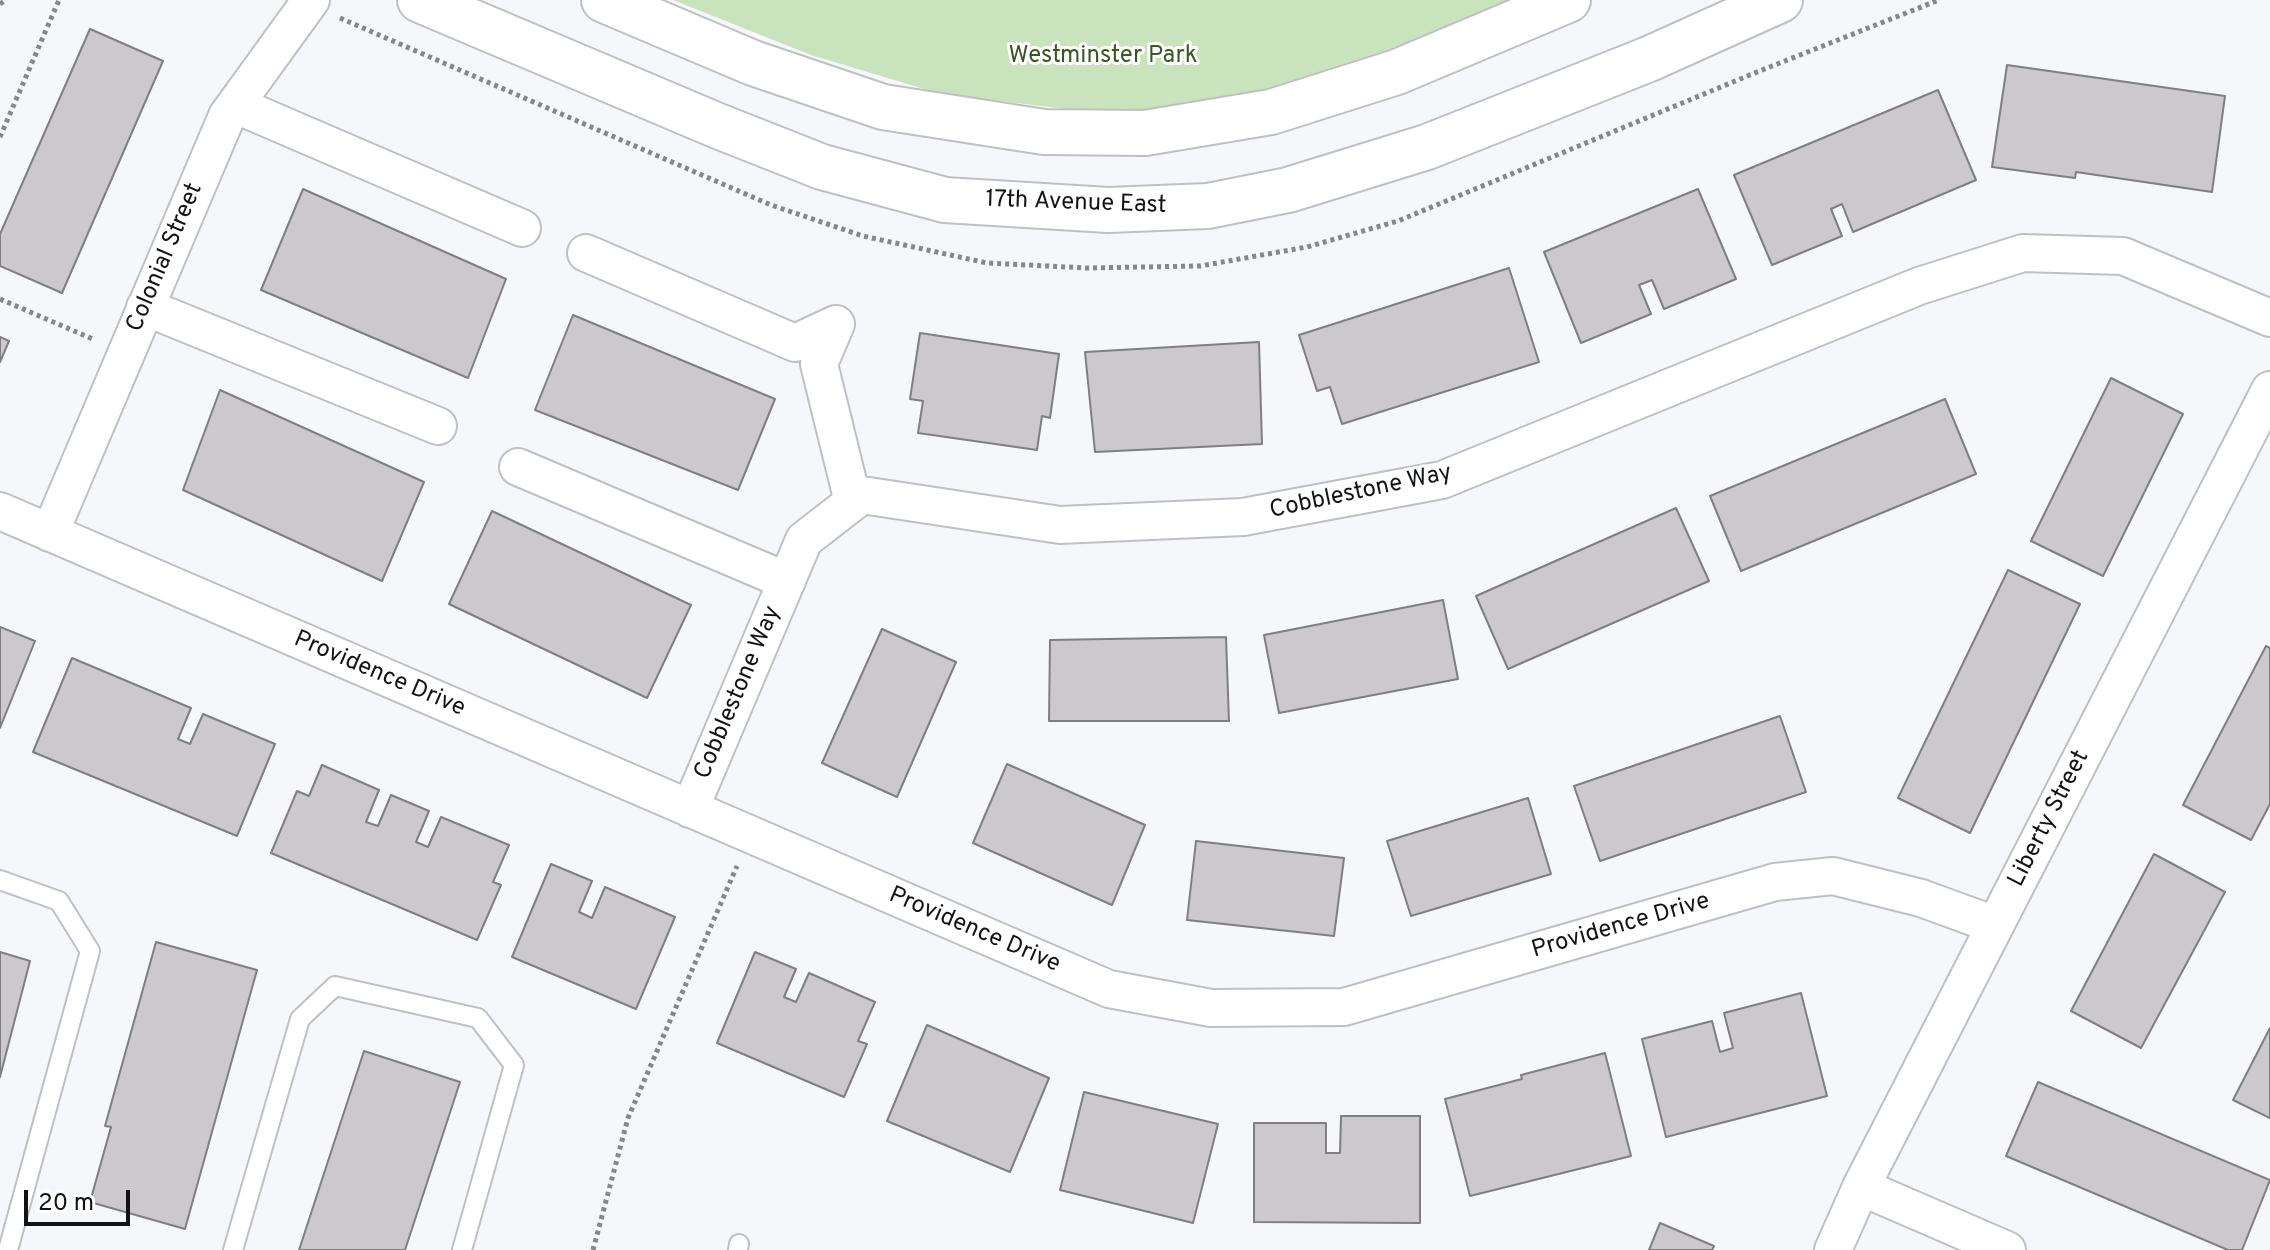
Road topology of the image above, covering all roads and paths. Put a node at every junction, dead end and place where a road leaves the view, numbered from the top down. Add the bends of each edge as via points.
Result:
1 (6, 0) edge
2 (59, 0) edge
3 (311, 0) edge
4 (420, 0) edge
5 (604, 0) edge
6 (1568, 0) edge
7 (1780, 0) edge
8 (0, 4) edge
9 (236, 105) junction
10 (0, 137) edge
11 (522, 228) dead end
12 (586, 253) dead end
13 (0, 299) edge
14 (145, 307) junction
15 (2270, 318) edge
16 (125, 353) junction
17 (2270, 390) edge
18 (438, 426) dead end
19 (518, 467) dead end
20 (853, 502) junction
21 (0, 511) edge
22 (50, 533) junction
23 (787, 581) junction
24 (690, 809) junction
25 (750, 835) junction
26 (0, 880) edge
27 (1995, 925) junction
28 (1861, 1187) junction
29 (8, 1250) edge
30 (233, 1250) edge
31 (462, 1250) edge
32 (593, 1250) edge
33 (1833, 1250) edge
34 (2007, 1250) edge

1 - 8 path
2 - 10 path
3 - 9 street, Colonial Street
4 - 7 street, 17th Avenue East via 822,167 945,200 1108,210 1221,203 1288,190 1427,147 1649,59
5 - 6 street via 753,63 883,107 1044,132 1145,133 1271,112 1397,72
9 - 11 street
9 - 14 street, Colonial Street
12 - 20 street via 795,343 836,324 819,364
13 - 16 path
14 - 16 street, Colonial Street
14 - 18 street
15 - 20 street, Cobblestone Way via 2123,256 2023,253 1919,286 1442,480 1243,517 1060,525 862,495
16 - 22 street, Colonial Street
17 - 27 street, Liberty Street
19 - 23 street
20 - 23 street, Cobblestone Way via 804,540
21 - 22 street, Providence Drive
22 - 24 street, Providence Drive
23 - 24 street, Cobblestone Way
24 - 25 street, Providence Drive
25 - 27 street, Providence Drive via 1109,989 1211,1008 1344,1007 1775,882 1833,876 1921,898
25 - 32 path via 628,1118
26 - 29 lane via 59,901 90,951
27 - 28 street, Liberty Street
28 - 33 street, Liberty Street
28 - 34 street
30 - 31 lane via 300,1019 335,986 478,1018 514,1065

